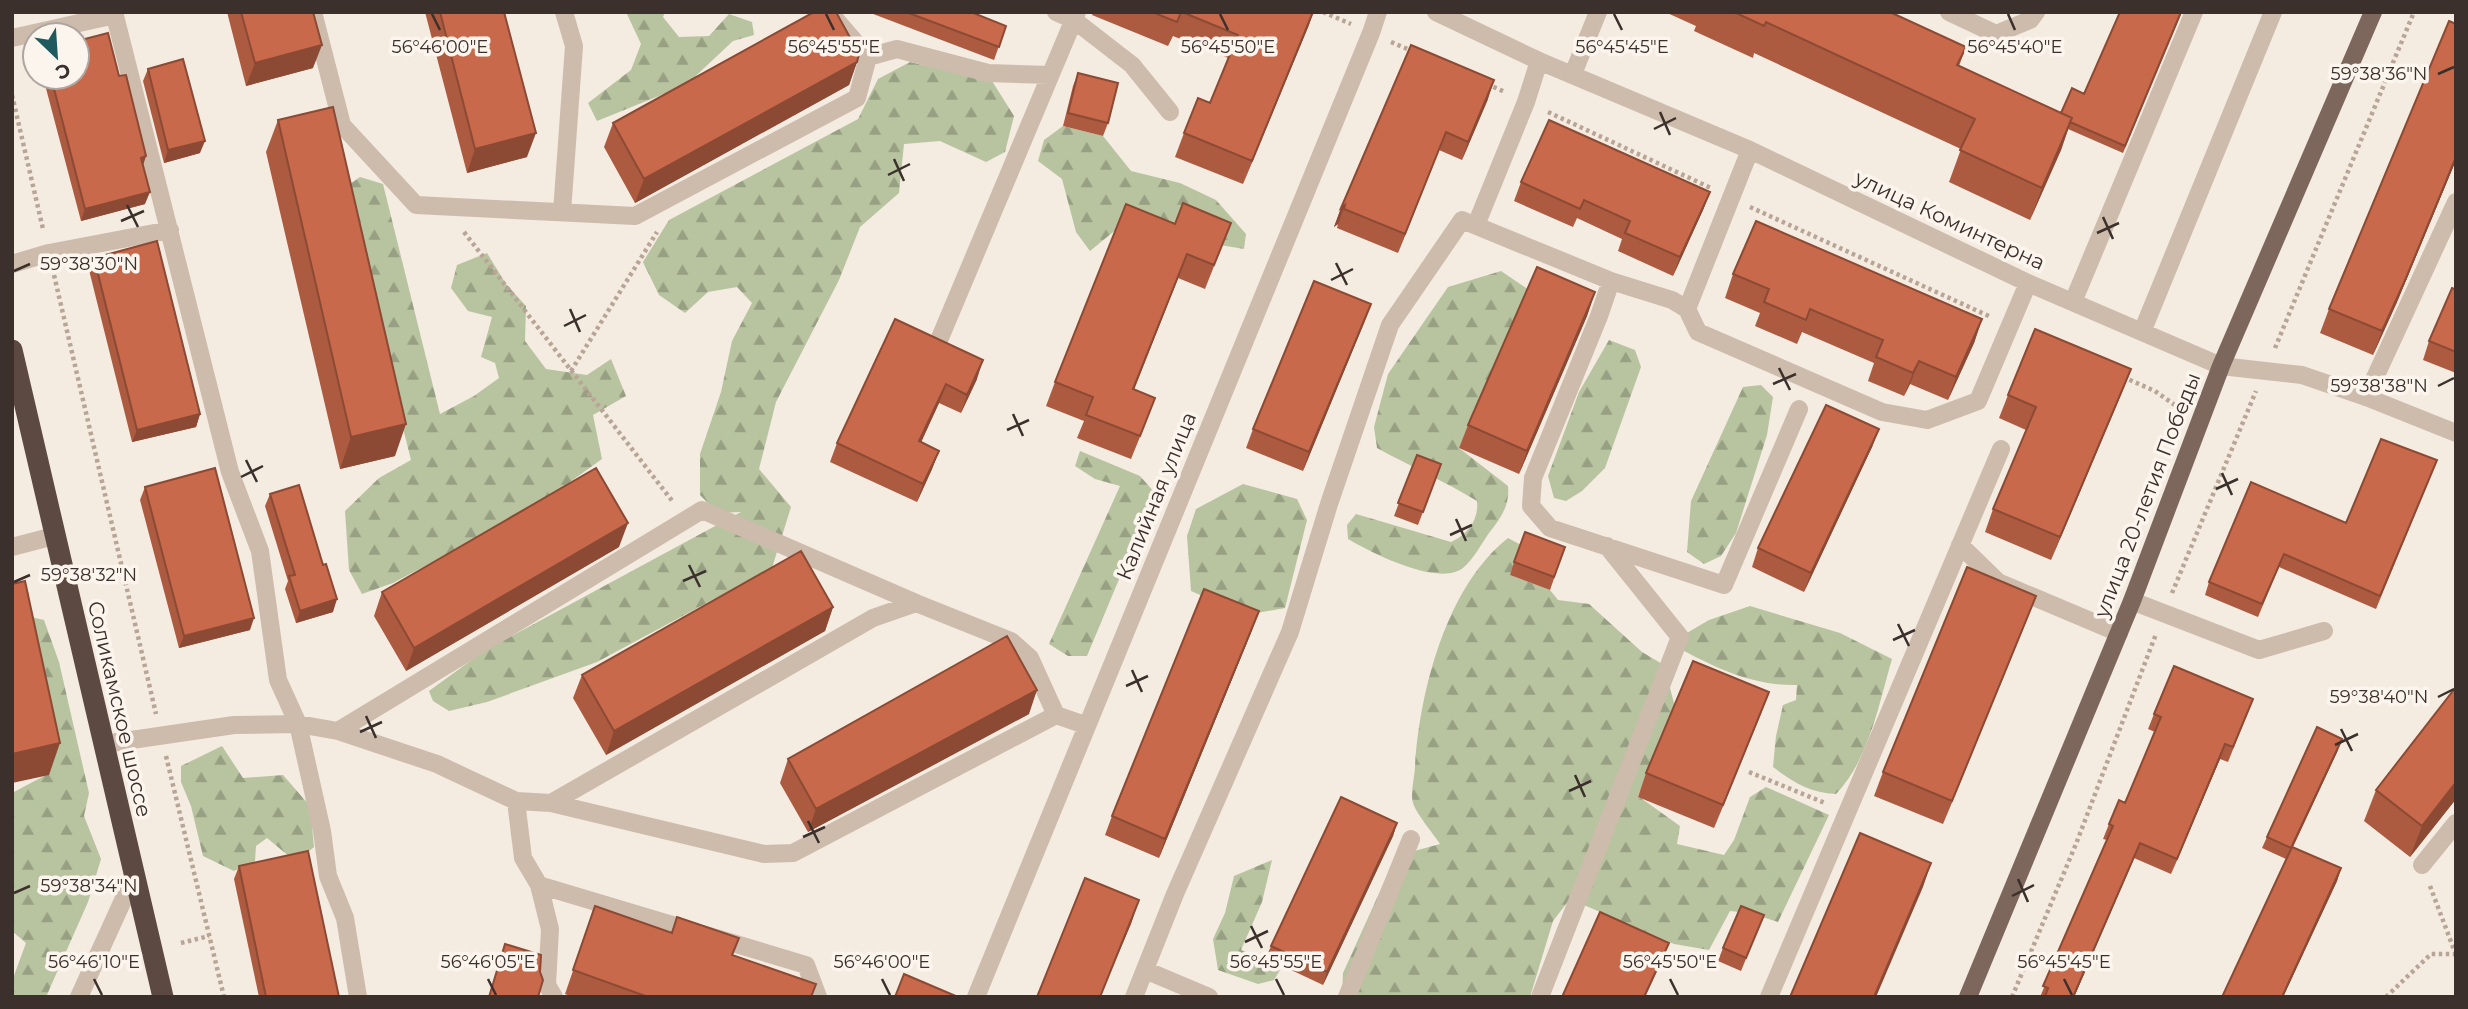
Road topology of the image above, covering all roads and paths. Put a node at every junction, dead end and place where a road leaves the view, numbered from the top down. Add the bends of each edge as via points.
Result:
1 (313, 12) edge
2 (564, 12) edge
3 (829, 12) edge
4 (1056, 12) edge
5 (1323, 12) edge
6 (1378, 12) edge
7 (1436, 12) edge
8 (1598, 12) edge
9 (1949, 12) edge
10 (2036, 12) edge
11 (2194, 12) edge
12 (2273, 12) edge
13 (2373, 12) edge
14 (2414, 12) edge
15 (114, 14) edge
16 (1075, 16) edge
17 (1371, 33) junction
18 (12, 38) edge
19 (1420, 55) edge
20 (868, 57) junction
21 (1539, 61) junction
22 (1573, 74) junction
23 (1051, 75) junction
24 (1479, 81) edge
25 (12, 95) edge
26 (1526, 102) junction
27 (1170, 112) dead end
28 (1750, 150) junction
29 (683, 191) junction
30 (1731, 198) junction
31 (2456, 202) edge
32 (444, 206) junction
33 (562, 212) junction
34 (1476, 225) junction
35 (170, 230) junction
36 (49, 253) junction
37 (12, 264) edge
38 (1611, 281) junction
39 (2028, 283) junction
40 (2073, 302) junction
41 (1687, 309) junction
42 (2010, 326) junction
43 (2142, 332) junction
44 (937, 345) edge
45 (12, 350) edge
46 (2221, 366) junction
47 (571, 371) junction
48 (2264, 373) junction
49 (2119, 375) edge
50 (2366, 397) junction
51 (1799, 409) dead end
52 (2199, 423) junction
53 (2456, 433) edge
54 (2001, 449) dead end
55 (686, 519) junction
56 (54, 537) junction
57 (1961, 545) junction
58 (12, 547) edge
59 (1607, 547) junction
60 (2132, 601) junction
61 (916, 603) junction
62 (2163, 615) junction
63 (2324, 631) dead end
64 (2119, 633) junction
65 (1056, 715) junction
66 (298, 723) junction
67 (1086, 725) junction
68 (338, 732) junction
69 (161, 736) junction
70 (104, 744) junction
71 (1749, 772) edge
72 (516, 801) junction
73 (551, 803) junction
74 (1846, 811) junction
75 (2456, 823) edge
76 (1411, 839) dead end
77 (2422, 865) joint
78 (135, 874) junction
79 (539, 885) junction
80 (209, 936) junction
81 (181, 943) dead end
82 (2455, 954) edge
83 (1144, 970) junction
84 (79, 997) edge
85 (163, 997) edge
86 (224, 997) edge
87 (358, 997) edge
88 (554, 997) edge
89 (818, 997) edge
90 (975, 997) edge
91 (1134, 997) edge
92 (1209, 997) edge
93 (1347, 997) edge
94 (1540, 997) edge
95 (1769, 997) edge
96 (1968, 997) edge
97 (2012, 997) edge
98 (2386, 997) edge

1 - 32 street via 342,125 416,205
2 - 33 street via 574,46
3 - 20 street
4 - 16 street
5 - 17 path
6 - 17 street, Калийная улица
7 - 21 street, улица Коминтерна
8 - 22 street
9 - 10 street via 1996,34 2030,20
11 - 40 street
12 - 43 street
13 - 46 main road, улица 20-летия Победы
14 - 48 path
15 - 18 street
15 - 35 street
16 - 23 street
16 - 27 street via 1132,65
17 - 19 path
17 - 67 street, Калийная улица
20 - 23 street via 897,49 988,73
20 - 29 street via 857,98
21 - 22 street, улица Коминтерна
21 - 26 street
22 - 28 street, улица Коминтерна
23 - 44 street
24 - 26 path
25 - 36 path
26 - 30 path
26 - 34 street
28 - 30 street
28 - 39 street, улица Коминтерна
29 - 33 street via 635,216
29 - 47 path
30 - 41 street
30 - 42 path
31 - 50 street
32 - 33 street
32 - 47 path
34 - 38 street
34 - 83 street via 1462,220 1390,325 1290,632
35 - 36 street
35 - 66 street via 230,472 260,551 278,680
36 - 37 street
36 - 69 path
38 - 41 street
38 - 59 street via 1533,478 1531,506 1550,528
39 - 40 street, улица Коминтерна
39 - 42 street
40 - 43 street, улица Коминтерна
41 - 42 street via 1698,332 1882,412 1927,420 1978,401
43 - 46 street, улица Коминтерна
45 - 56 highway, Соликамское шоссе
46 - 48 street, улица Коминтерна
46 - 52 main road, улица 20-летия Победы
47 - 55 path
48 - 50 street, улица Коминтерна via 2302,375
48 - 62 path
49 - 52 path via 2155,391
50 - 53 street, улица Коминтерна
51 - 59 street via 1724,584
52 - 60 main road, улица 20-летия Победы
54 - 57 street
55 - 61 street via 702,510
55 - 68 street
56 - 58 street
56 - 70 highway, Соликамское шоссе
57 - 64 street via 1998,582
57 - 74 street
59 - 94 street via 1680,637
60 - 62 street
60 - 64 main road, улица 20-летия Победы
61 - 65 street via 1011,641 1030,658
61 - 73 street via 873,618
62 - 63 street via 2259,650
62 - 97 path
64 - 96 main road, улица 20-летия Победы
65 - 67 street
65 - 73 street via 793,853 764,854
66 - 68 street
66 - 69 street via 234,725
66 - 87 street via 328,876 345,918
67 - 90 street, Калийная улица
68 - 72 street via 437,764
69 - 70 street
69 - 80 path
70 - 78 highway, Соликамское шоссе
71 - 74 path
72 - 73 street
72 - 79 street via 523,858
74 - 95 street
75 - 77 street
76 - 93 street
77 - 82 path
78 - 84 street
78 - 85 highway, Соликамское шоссе
79 - 88 street via 550,929 547,985
79 - 89 street via 806,965
80 - 81 path
80 - 86 path
82 - 98 path via 2431,954
83 - 91 street
83 - 92 street

